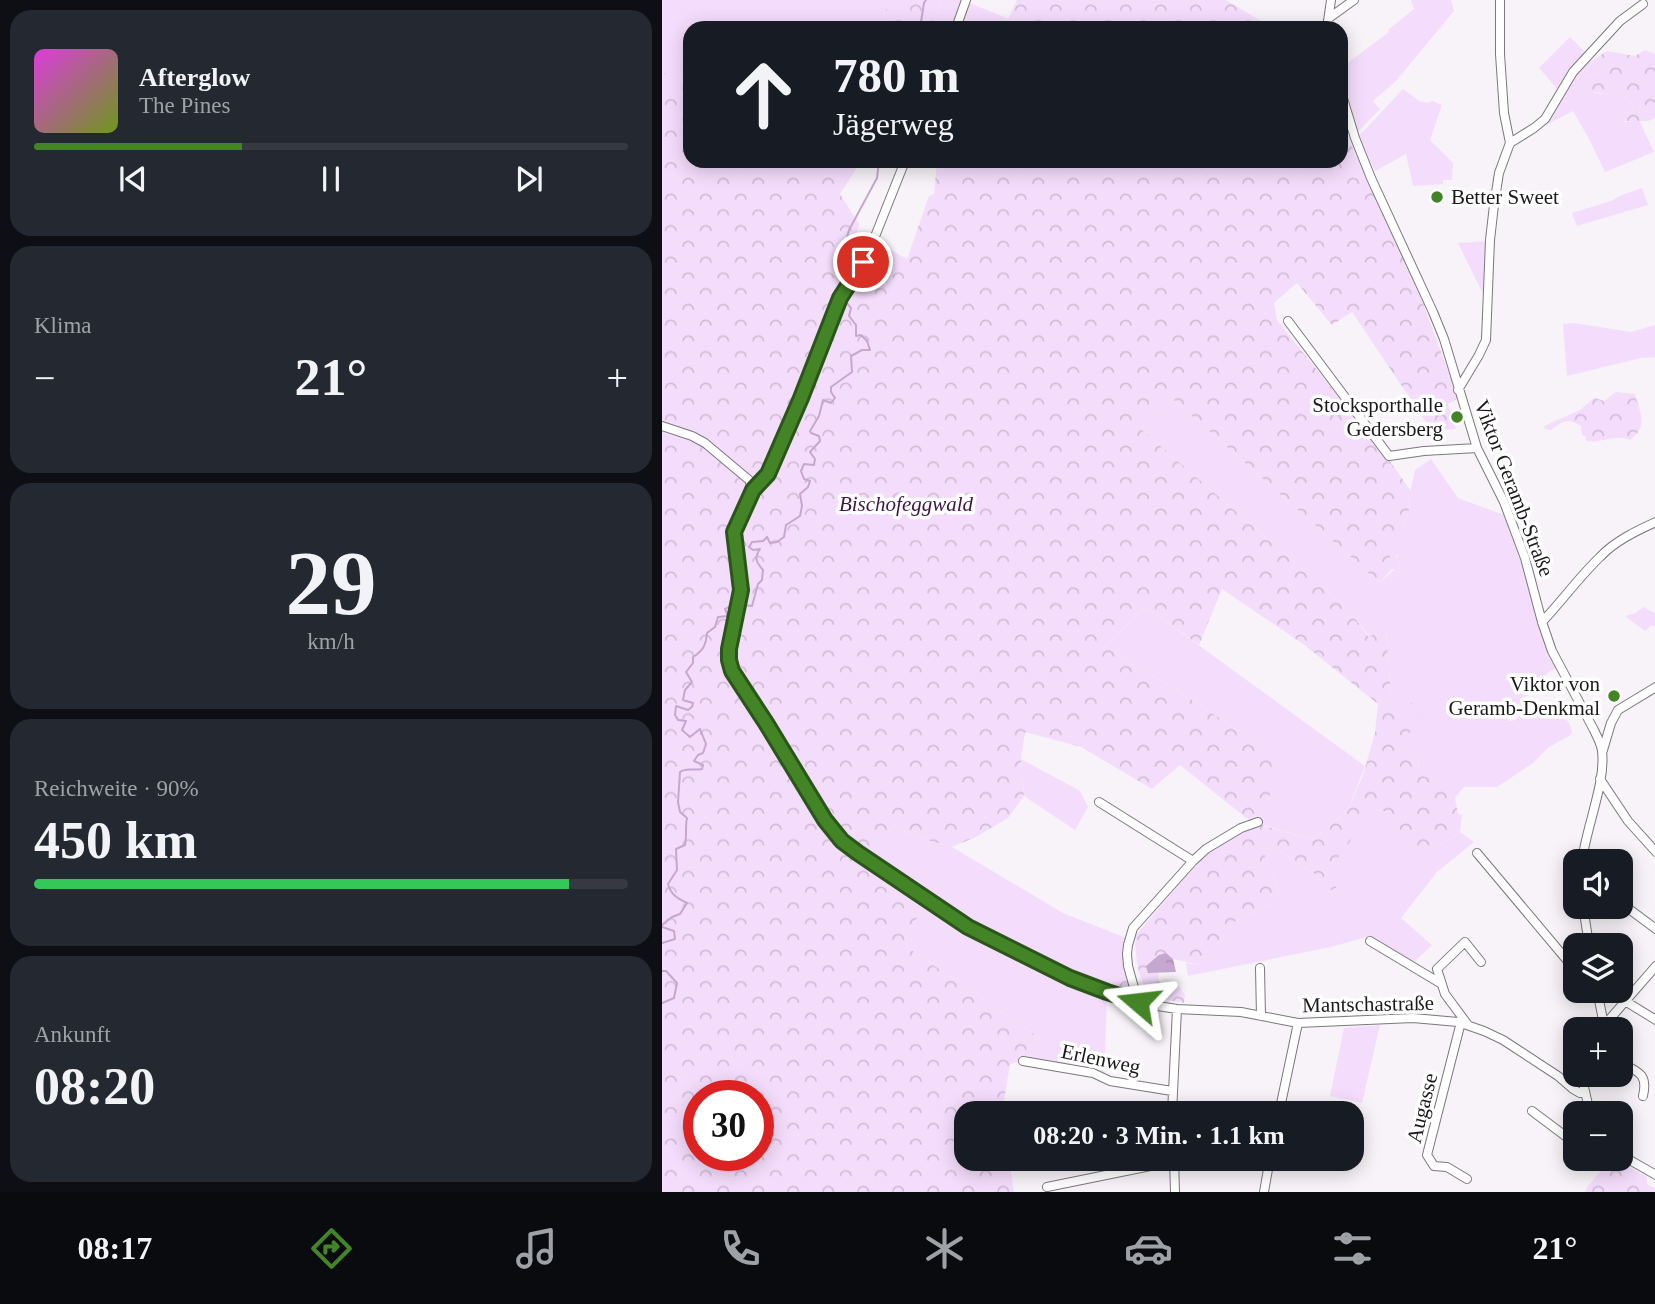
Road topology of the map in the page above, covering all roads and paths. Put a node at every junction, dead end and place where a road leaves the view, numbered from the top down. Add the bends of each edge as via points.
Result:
1 (966, 0) edge
2 (1331, 0) edge
3 (1354, 0) edge
4 (1500, 0) edge
5 (1643, 4) dead end
6 (1329, 18) junction
7 (958, 21) edge
8 (1328, 21) edge
9 (1348, 115) edge
10 (1510, 143) junction
11 (902, 168) edge
12 (1287, 321) dead end
13 (1458, 390) junction
14 (662, 426) edge
15 (1477, 448) junction
16 (753, 490) junction
17 (1655, 522) edge
18 (1542, 622) junction
19 (1655, 687) edge
20 (1602, 753) junction
21 (1601, 779) junction
22 (1099, 802) dead end
23 (1258, 822) dead end
24 (1585, 849) edge
25 (1655, 852) edge
26 (1477, 853) dead end
27 (1193, 861) junction
28 (1633, 912) edge
29 (1655, 929) edge
30 (1370, 941) dead end
31 (1563, 955) edge
32 (1481, 962) dead end
33 (1655, 967) edge
34 (1260, 968) dead end
35 (1440, 983) junction
36 (1633, 992) edge
37 (1138, 1002) junction
38 (1623, 1003) edge
39 (1628, 1003) edge
40 (1177, 1009) junction
41 (1261, 1016) junction
42 (1611, 1017) edge
43 (1655, 1020) edge
44 (1298, 1023) junction
45 (1464, 1023) junction
46 (1023, 1061) dead end
47 (1633, 1070) edge
48 (1583, 1087) edge
49 (1172, 1091) junction
50 (1584, 1092) junction
51 (1643, 1096) dead end
52 (1172, 1101) edge
53 (1282, 1101) edge
54 (1587, 1101) edge
55 (1532, 1111) dead end
56 (1563, 1134) edge
57 (1633, 1162) edge
58 (1122, 1171) edge
59 (1174, 1171) edge
60 (1268, 1171) edge
61 (1655, 1175) edge
62 (1467, 1179) dead end
63 (1047, 1187) dead end
64 (1175, 1192) edge
65 (1264, 1192) edge

1 - 7 street
2 - 6 street
3 - 6 street
4 - 10 street via 1504,113
5 - 10 street via 1620,21 1573,72 1545,119
6 - 8 street
9 - 13 street, Viktor Geramb-Straße via 1371,178 1444,339
10 - 13 street via 1494,205 1486,340
11 - 16 street, Mantschastraße via 872,244 840,298 768,474
12 - 15 street via 1389,456
13 - 15 street, Viktor Geramb-Straße
14 - 16 street via 705,443 749,480
15 - 18 street, Viktor Geramb-Straße via 1518,539
16 - 37 street, Mantschastraße via 734,532 741,597 729,660 825,820 858,853 968,927 1070,978
17 - 18 street via 1600,556
18 - 20 street, Viktor Geramb-Straße
19 - 20 street via 1618,710
20 - 21 street, Viktor Geramb-Straße
21 - 24 street, Viktor Geramb-Straße
21 - 25 street
22 - 27 street
23 - 27 street via 1217,841
26 - 31 street
27 - 37 street via 1129,937 1128,966
28 - 29 street
30 - 35 street
32 - 35 street via 1465,942 1437,969
33 - 36 street
34 - 41 street
35 - 45 street
37 - 40 street, Mantschastraße
38 - 42 street
39 - 43 street
40 - 41 street, Mantschastraße
40 - 49 street
41 - 44 street, Mantschastraße
44 - 45 street, Mantschastraße via 1413,1018
44 - 53 street
45 - 50 street, Mantschastraße via 1503,1040
45 - 62 street, Augasse via 1427,1155 1434,1166 1447,1167
46 - 49 street, Erlenweg
47 - 51 street via 1643,1076
48 - 50 street
49 - 52 street
50 - 54 street
55 - 56 street
57 - 61 street
58 - 63 street
59 - 64 street
60 - 65 street

